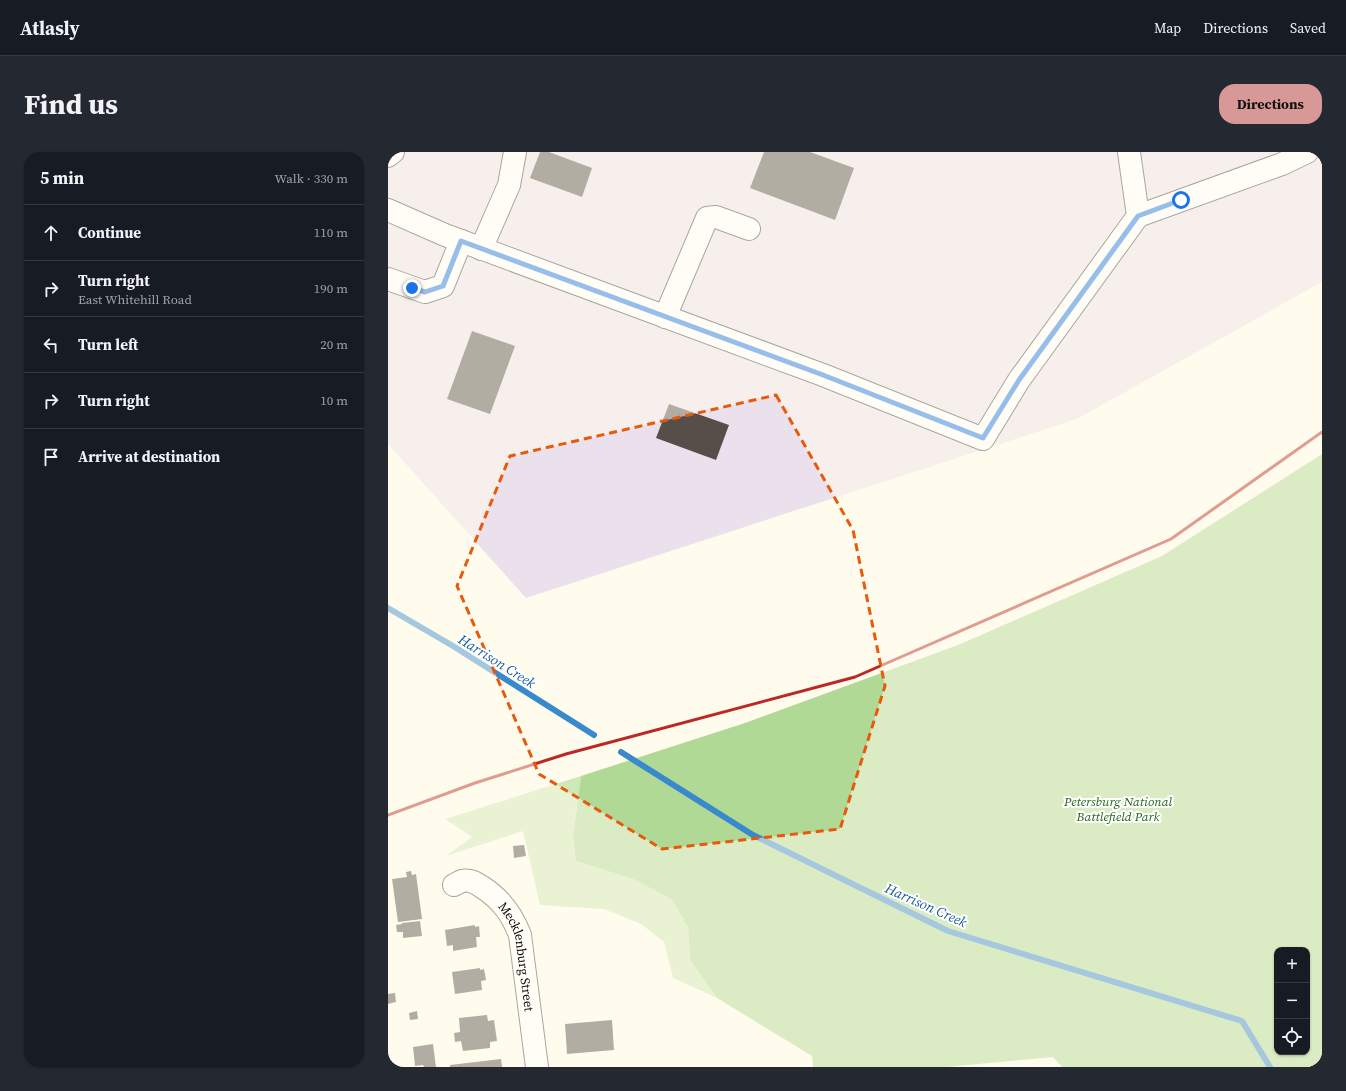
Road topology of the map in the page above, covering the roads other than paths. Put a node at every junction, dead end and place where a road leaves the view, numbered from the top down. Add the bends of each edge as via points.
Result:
1 (393, 152) edge
2 (515, 152) edge
3 (1129, 152) edge
4 (1307, 152) edge
5 (388, 156) edge
6 (388, 210) edge
7 (1138, 216) junction
8 (749, 229) dead end
9 (461, 241) junction
10 (481, 249) junction
11 (388, 279) edge
12 (665, 317) junction
13 (454, 885) dead end
14 (537, 1067) edge

1 - 5 street
2 - 10 street via 509,185
3 - 7 street
4 - 7 street via 1282,164
6 - 9 street
7 - 12 street via 1019,380 983,438
8 - 12 street via 716,216 707,218
9 - 10 street
9 - 11 street via 443,286 425,292
10 - 12 street
13 - 14 street, Mecklenburg Street via 462,881 472,881 504,904 514,920 520,935

